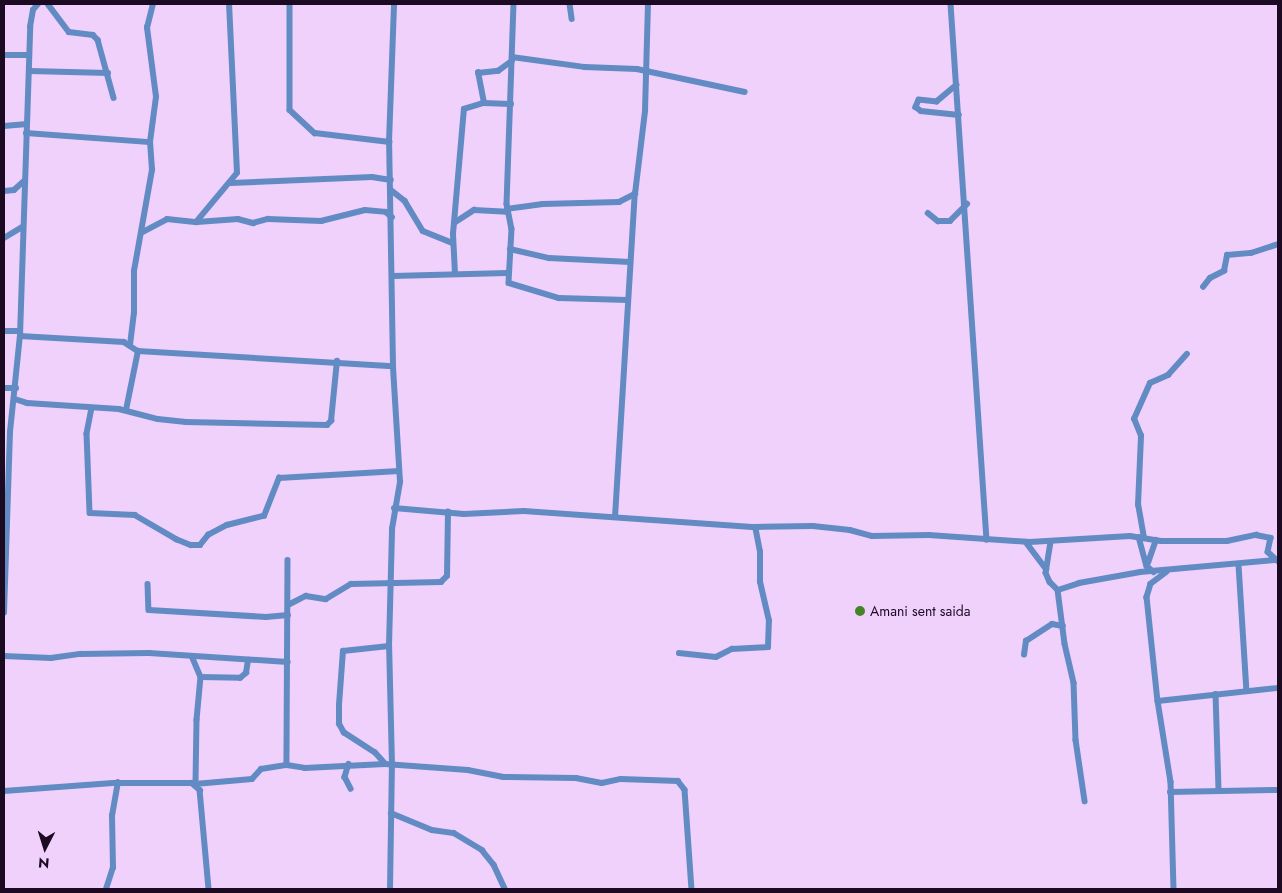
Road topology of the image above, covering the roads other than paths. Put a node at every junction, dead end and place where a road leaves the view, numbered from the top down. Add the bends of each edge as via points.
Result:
1 (38, 4) edge
2 (48, 4) edge
3 (153, 4) edge
4 (229, 4) edge
5 (290, 4) edge
6 (394, 4) edge
7 (514, 4) edge
8 (570, 4) edge
9 (648, 4) edge
10 (951, 4) edge
11 (572, 19) dead end
12 (4, 54) edge
13 (29, 55) junction
14 (512, 59) junction
15 (30, 71) junction
16 (646, 72) junction
17 (108, 73) junction
18 (958, 85) junction
19 (744, 92) dead end
20 (114, 98) dead end
21 (484, 102) junction
22 (511, 104) junction
23 (959, 115) junction
24 (27, 124) junction
25 (4, 126) edge
26 (26, 133) junction
27 (150, 142) junction
28 (389, 142) junction
29 (391, 180) junction
30 (24, 181) junction
31 (231, 184) junction
32 (391, 190) junction
33 (4, 192) edge
34 (634, 194) junction
35 (967, 204) junction
36 (507, 211) junction
37 (928, 213) dead end
38 (392, 217) junction
39 (197, 222) junction
40 (454, 223) junction
41 (22, 227) junction
42 (143, 232) junction
43 (4, 238) edge
44 (453, 243) junction
45 (1278, 244) edge
46 (510, 249) junction
47 (630, 262) junction
48 (507, 273) junction
49 (455, 274) junction
50 (394, 276) junction
51 (1202, 287) dead end
52 (627, 300) junction
53 (4, 331) edge
54 (20, 334) junction
55 (130, 345) junction
56 (138, 351) junction
57 (1188, 354) dead end
58 (337, 361) junction
59 (393, 366) junction
60 (4, 388) edge
61 (16, 388) junction
62 (15, 399) junction
63 (92, 408) junction
64 (126, 410) junction
65 (399, 471) junction
66 (394, 508) junction
67 (448, 512) junction
68 (615, 517) junction
69 (755, 527) junction
70 (1141, 537) junction
71 (987, 540) junction
72 (1156, 540) junction
73 (1026, 542) junction
74 (1052, 542) junction
75 (288, 560) dead end
76 (1277, 560) edge
77 (1239, 565) junction
78 (1147, 566) junction
79 (1046, 569) junction
80 (1169, 571) junction
81 (1154, 572) junction
82 (148, 584) dead end
83 (393, 584) junction
84 (1058, 590) junction
85 (288, 605) junction
86 (4, 613) edge
87 (288, 615) junction
88 (1064, 626) junction
89 (389, 646) junction
90 (679, 653) dead end
91 (1024, 655) dead end
92 (4, 656) edge
93 (192, 656) junction
94 (248, 660) junction
95 (288, 662) junction
96 (201, 677) junction
97 (1278, 688) edge
98 (1247, 691) junction
99 (1216, 694) junction
100 (1158, 701) junction
101 (349, 764) junction
102 (385, 764) junction
103 (287, 765) junction
104 (392, 765) junction
105 (118, 783) junction
106 (194, 784) junction
107 (351, 789) dead end
108 (1278, 790) edge
109 (4, 791) edge
110 (1219, 791) junction
111 (1170, 792) junction
112 (1085, 801) dead end
113 (391, 812) junction
114 (106, 889) edge
115 (209, 889) edge
116 (390, 889) edge
117 (505, 889) edge
118 (692, 889) edge
119 (1174, 889) edge

1 - 13 street via 31,19
2 - 17 street via 69,32 95,36
3 - 27 street via 148,28 156,98
4 - 31 street via 237,125 237,173
5 - 28 street via 290,110 315,133
6 - 28 street
7 - 14 street
8 - 11 street
9 - 16 street
10 - 18 street
12 - 13 street
13 - 15 street
14 - 16 street
14 - 21 street via 498,71 478,73
14 - 22 street
15 - 17 street
15 - 24 street
16 - 19 street
16 - 34 street via 644,125
17 - 20 street
18 - 23 street
18 - 23 street via 937,102 919,100 916,107 921,111
21 - 22 street
21 - 40 street via 464,108
22 - 36 street
23 - 35 street
24 - 25 street
24 - 26 street
26 - 27 street
26 - 30 street
27 - 42 street via 152,170
28 - 29 street
29 - 31 street via 372,176
29 - 32 street
30 - 33 street via 14,190
30 - 41 street
31 - 39 street via 217,194
32 - 38 street
32 - 44 street via 405,201 422,232
34 - 36 street via 619,202 543,204
34 - 47 street
35 - 37 street via 950,221 938,221
35 - 71 street
36 - 40 street via 474,210
36 - 46 street via 512,229
38 - 39 street via 386,212 365,210 321,222 290,218 268,218 253,223 238,219
38 - 50 street
39 - 42 street via 167,219
40 - 44 street
41 - 43 street
41 - 54 street
42 - 55 street via 134,271
44 - 49 street
45 - 51 street via 1252,253 1228,255 1224,271 1210,278
46 - 47 street via 557,258
46 - 48 street
47 - 52 street
48 - 49 street
48 - 52 street via 511,285 549,296
49 - 50 street
50 - 59 street
52 - 68 street
53 - 54 street
54 - 55 street
54 - 61 street
55 - 56 street
56 - 58 street
56 - 64 street
57 - 70 street via 1168,375 1150,383 1136,413 1136,428 1140,436 1138,505
58 - 59 street
58 - 64 street via 332,421 327,425 186,422 158,419
59 - 65 street
60 - 61 street
61 - 62 street
62 - 63 street
62 - 86 street via 10,432
63 - 64 street
63 - 65 street via 87,434 90,513 135,515 191,545 200,544 208,535 227,525 264,516 279,478
65 - 66 street via 400,496
66 - 67 street
66 - 83 street
67 - 68 street via 524,511
67 - 83 street via 447,576 441,582
68 - 69 street
69 - 71 street via 820,526 872,536 929,535
69 - 90 street via 760,552 760,582 769,621 768,647 732,649 716,657
70 - 72 street
70 - 74 street
70 - 78 street
71 - 73 street
72 - 76 street via 1227,541 1268,536 1272,540 1268,552
72 - 78 street
73 - 74 street
73 - 79 street
74 - 79 street
75 - 85 street
76 - 77 street
77 - 80 street
77 - 98 street
78 - 81 street
79 - 84 street via 1050,582
80 - 81 street
80 - 100 street via 1151,584 1147,596
81 - 84 street via 1079,583
82 - 87 street via 150,610 266,617
83 - 85 street via 351,584 326,599 306,596
83 - 89 street
84 - 88 street
85 - 87 street
87 - 95 street
88 - 91 street via 1052,624 1026,641
88 - 112 street via 1074,683 1076,740
89 - 102 street via 343,650 339,705 344,733 375,753
89 - 104 street
92 - 93 street via 51,658 80,654 149,653
93 - 94 street
93 - 96 street
94 - 95 street
94 - 96 street via 246,673 240,678
95 - 103 street
96 - 106 street
97 - 98 street
98 - 99 street
99 - 100 street
99 - 110 street
100 - 111 street
101 - 102 street
101 - 103 street via 305,768
101 - 107 street via 345,771
102 - 104 street
103 - 106 street via 261,769 252,779
104 - 113 street
104 - 118 street via 475,771 502,777 576,778 602,783 621,779 678,781 684,790
105 - 106 street
105 - 109 street
105 - 114 street via 112,816 113,868
106 - 115 street via 200,790
108 - 110 street
110 - 111 street
111 - 119 street
113 - 116 street
113 - 117 street via 432,830 454,833 482,850 494,865

